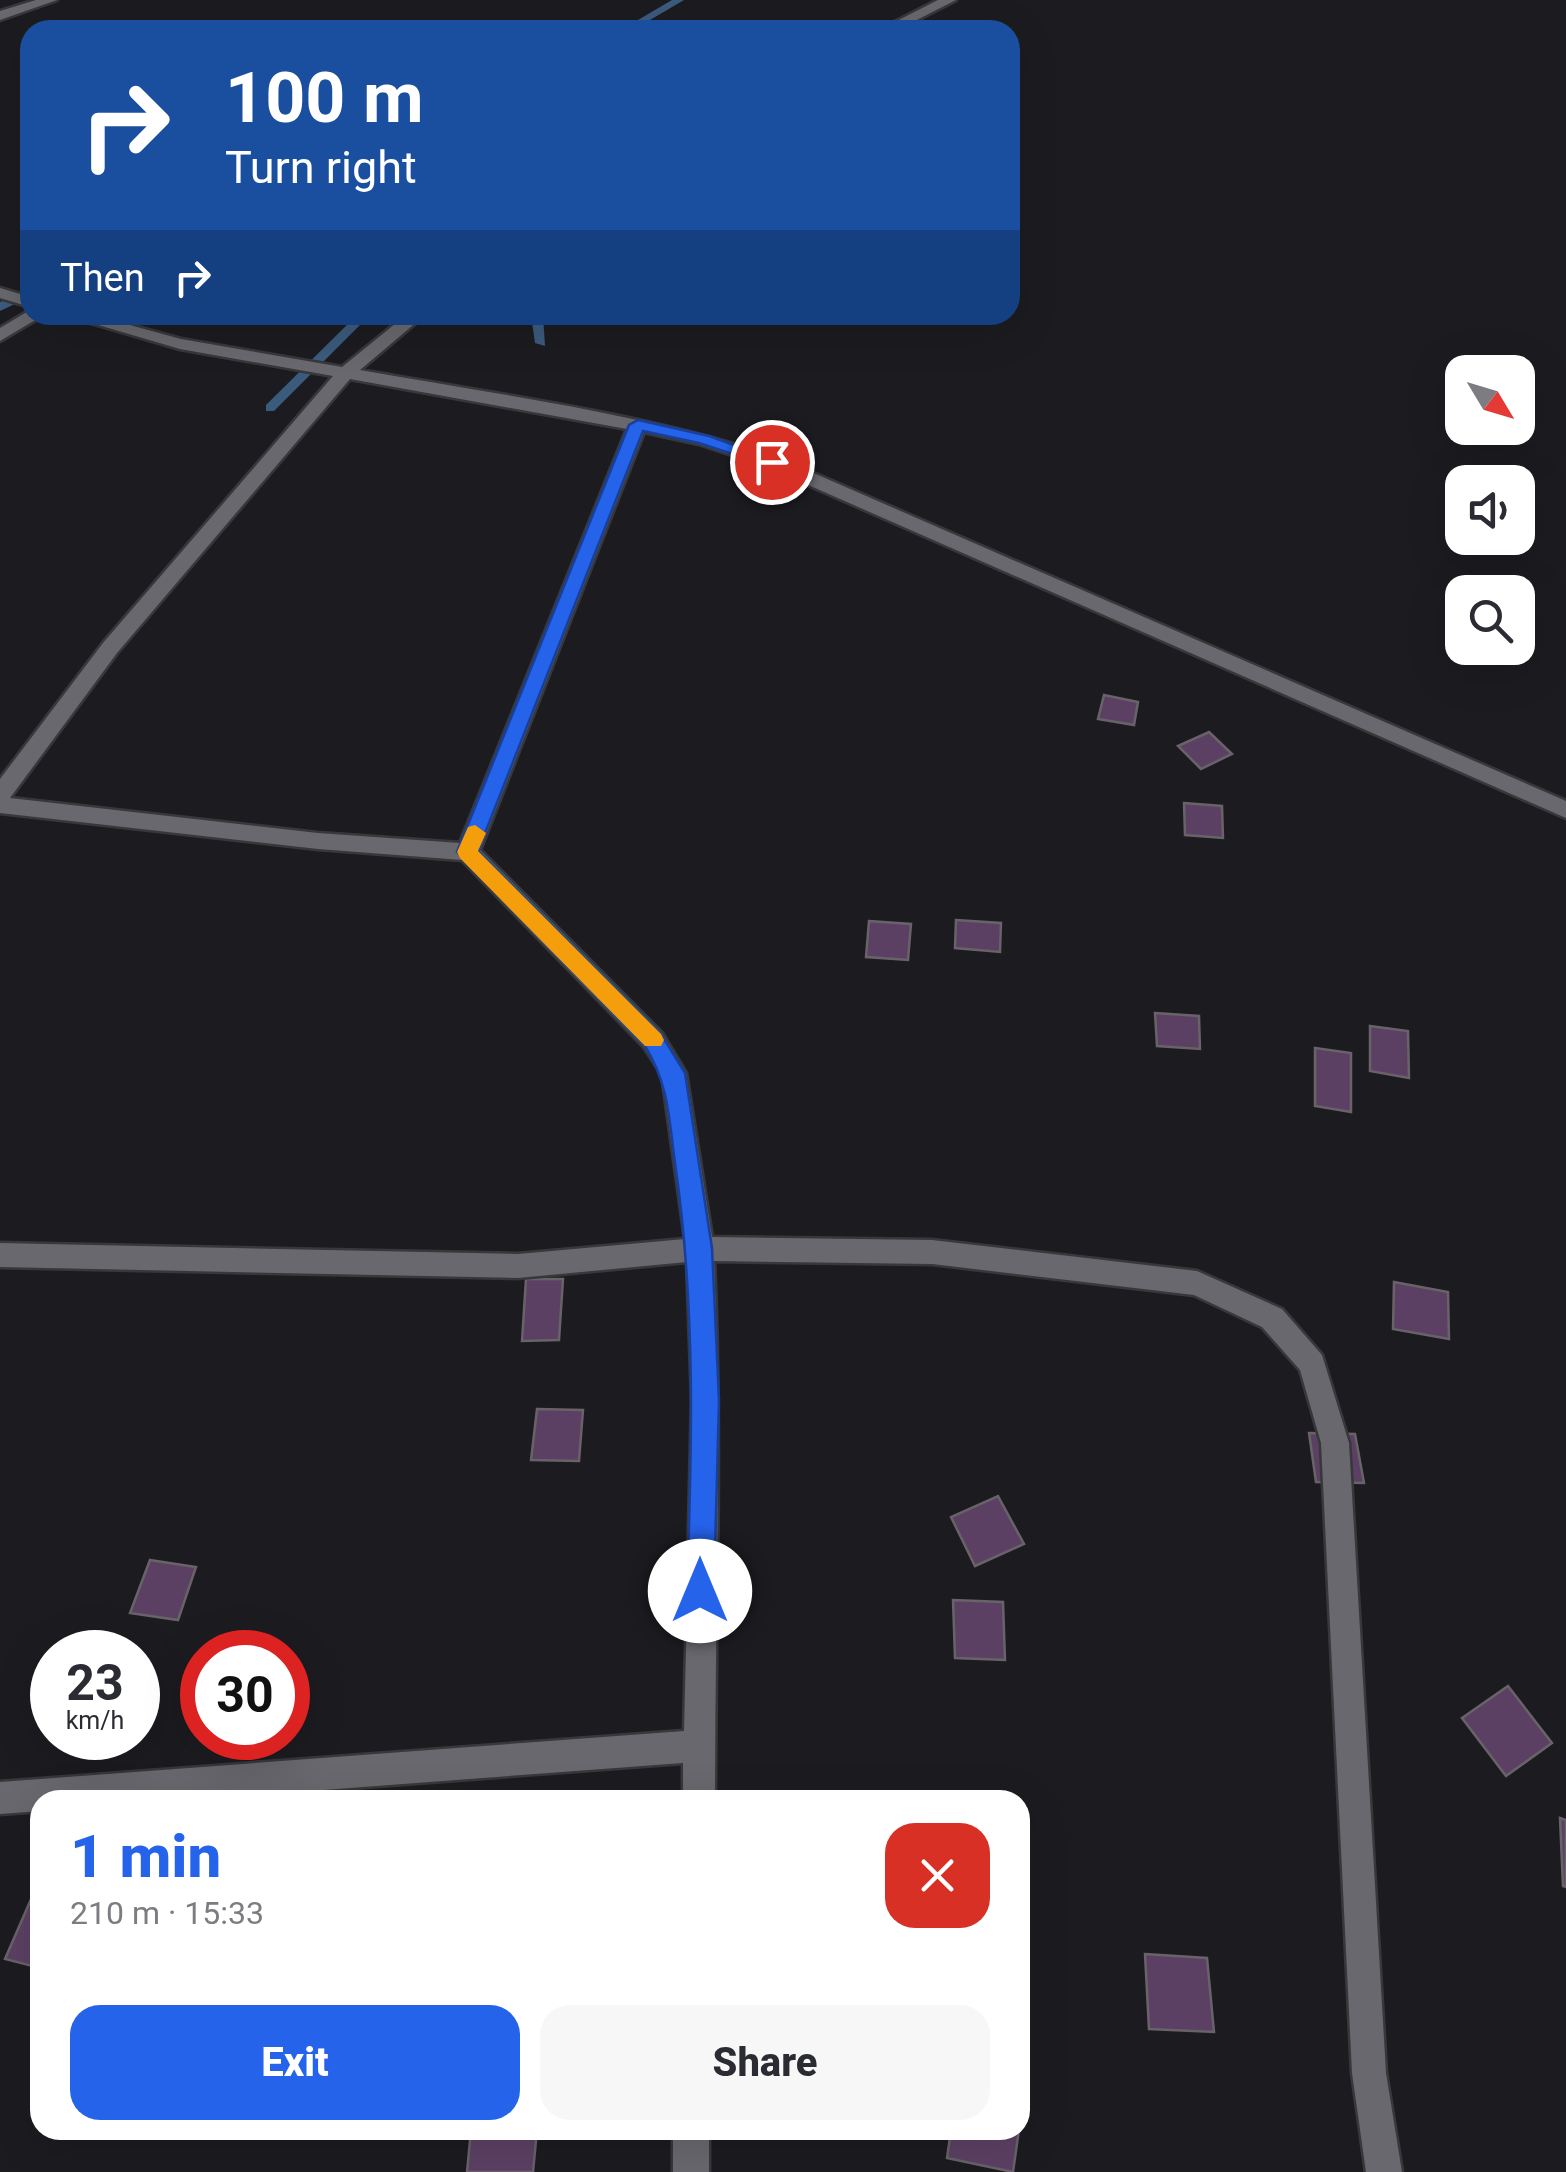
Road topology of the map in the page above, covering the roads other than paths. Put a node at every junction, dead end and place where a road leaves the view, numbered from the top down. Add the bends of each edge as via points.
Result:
1 (50, 0) edge
2 (949, 0) edge
3 (0, 16) edge
4 (907, 20) edge
5 (110, 325) edge
6 (404, 325) edge
7 (344, 375) junction
8 (638, 425) junction
9 (0, 795) edge
10 (0, 804) edge
11 (1566, 810) edge
12 (468, 852) junction
13 (700, 1248) junction
14 (0, 1255) edge
15 (700, 1746) junction
16 (108, 1790) edge
17 (699, 1790) edge
18 (30, 1796) edge
19 (0, 1798) edge
20 (692, 2140) edge
21 (690, 2172) edge
22 (1384, 2172) edge

1 - 3 street
2 - 4 street
5 - 7 street
6 - 7 street
7 - 8 street
7 - 9 street via 110,648
8 - 11 street via 772,462
8 - 12 street
10 - 12 street
12 - 13 street via 653,1040 674,1073
13 - 14 street via 518,1266
13 - 15 street via 706,1400
13 - 22 street via 932,1252 1197,1283 1272,1318 1312,1364 1335,1442 1369,2073
15 - 16 street
15 - 17 street
18 - 19 street
20 - 21 street

